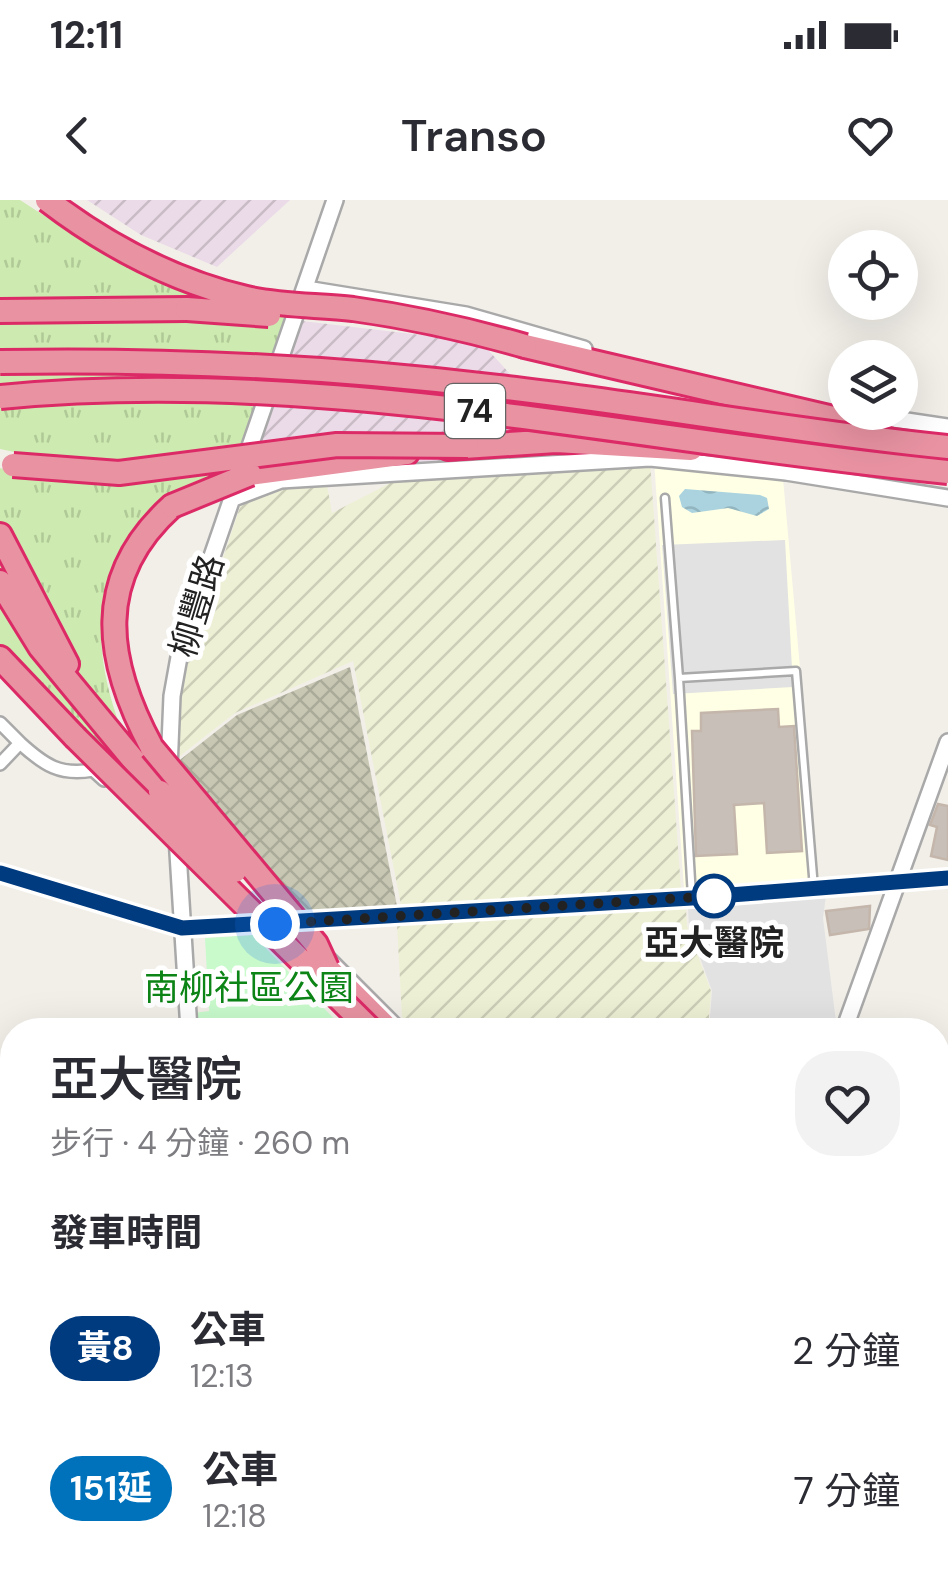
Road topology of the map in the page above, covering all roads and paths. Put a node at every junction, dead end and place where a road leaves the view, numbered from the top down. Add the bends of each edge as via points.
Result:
1 (47, 200) edge
2 (335, 200) edge
3 (306, 289) junction
4 (0, 311) edge
5 (526, 346) junction
6 (0, 362) edge
7 (0, 397) edge
8 (828, 409) edge
9 (918, 422) edge
10 (948, 427) edge
11 (948, 437) edge
12 (468, 446) junction
13 (948, 447) edge
14 (7, 463) edge
15 (948, 474) edge
16 (664, 498) dead end
17 (948, 498) edge
18 (231, 499) junction
19 (0, 536) edge
20 (0, 582) edge
21 (0, 658) edge
22 (0, 674) edge
23 (678, 678) junction
24 (95, 715) junction
25 (0, 722) edge
26 (75, 737) junction
27 (948, 742) edge
28 (20, 743) junction
29 (0, 764) edge
30 (170, 778) junction
31 (178, 846) junction
32 (0, 873) edge
33 (948, 878) edge
34 (901, 881) junction
35 (814, 888) junction
36 (692, 898) junction
37 (298, 923) junction
38 (253, 926) junction
39 (182, 928) junction
40 (327, 968) junction
41 (188, 1018) edge
42 (345, 1018) edge
43 (360, 1018) edge
44 (376, 1018) edge
45 (393, 1018) edge
46 (849, 1018) edge

1 - 5 highway, bridge via 109,242 208,287 249,299 461,328
2 - 3 street, 柳豐路
3 - 8 street via 466,315 771,400
3 - 18 street, 柳豐路
4 - 5 highway, bridge via 224,312 407,326
5 - 11 highway via 844,423
6 - 13 highway, 74, bridge via 121,360 340,371
7 - 15 highway, 74, bridge via 121,389 378,399
9 - 10 street
12 - 14 highway, bridge via 337,446 119,473
12 - 15 highway, bridge via 616,444
12 - 40 highway, bridge via 224,481 156,520 120,580 114,637 134,715 173,778 316,944
16 - 23 lane
17 - 18 street via 650,458 280,480
18 - 30 street, 柳豐路 via 181,646 167,749
19 - 24 highway
20 - 24 highway via 40,647
21 - 26 highway
22 - 26 highway
23 - 35 lane via 796,671
23 - 36 lane
24 - 40 highway, bridge
25 - 28 street
26 - 43 highway, bridge
27 - 34 street
28 - 29 street
28 - 31 street via 43,765 70,774 94,770
30 - 31 street, 柳豐路
30 - 37 lane
31 - 38 lane
31 - 39 street, 柳豐路
32 - 39 street
33 - 34 street
34 - 35 street
34 - 46 street
35 - 36 street
36 - 37 street
37 - 38 street
37 - 45 lane
38 - 39 street
38 - 42 lane
39 - 41 street, 柳豐路
40 - 44 highway

